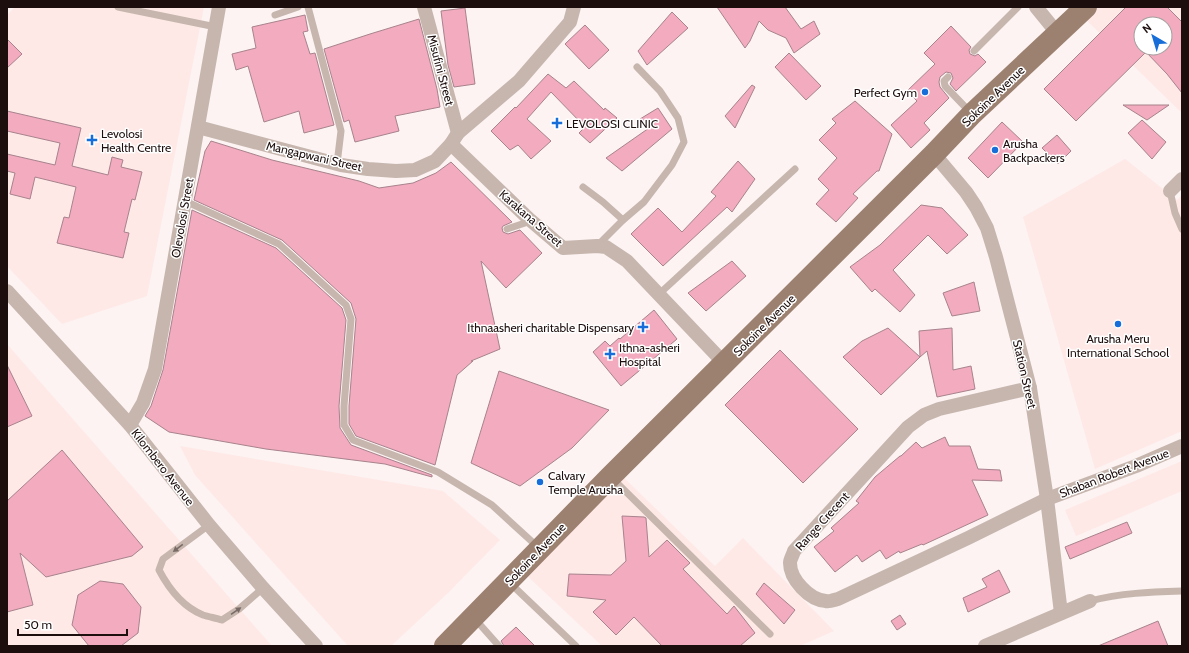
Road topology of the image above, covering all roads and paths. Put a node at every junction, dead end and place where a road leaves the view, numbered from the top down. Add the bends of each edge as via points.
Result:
1 (118, 7) edge
2 (219, 7) edge
3 (298, 7) edge
4 (308, 7) edge
5 (424, 7) edge
6 (574, 7) edge
7 (1018, 7) edge
8 (1036, 7) edge
9 (1086, 7) edge
10 (275, 15) dead end
11 (216, 27) junction
12 (1058, 34) junction
13 (974, 51) dead end
14 (637, 67) dead end
15 (948, 77) dead end
16 (972, 114) junction
17 (198, 127) junction
18 (454, 139) junction
19 (934, 154) junction
20 (337, 164) junction
21 (795, 169) dead end
22 (1182, 180) edge
23 (583, 187) dead end
24 (1170, 191) joint
25 (185, 201) junction
26 (623, 220) junction
27 (531, 221) junction
28 (507, 228) dead end
29 (1182, 229) edge
30 (597, 246) junction
31 (7, 291) edge
32 (658, 295) junction
33 (724, 364) junction
34 (1030, 388) junction
35 (130, 425) junction
36 (1182, 446) edge
37 (610, 477) junction
38 (1047, 499) junction
39 (209, 525) junction
40 (540, 550) junction
41 (508, 582) junction
42 (263, 588) junction
43 (1182, 591) edge
44 (1090, 601) joint
45 (1061, 613) junction
46 (474, 617) junction
47 (770, 634) dead end
48 (316, 646) edge
49 (445, 646) edge
50 (499, 646) edge
51 (576, 646) edge
52 (985, 646) edge

1 - 11 lane
2 - 11 street, Olevolosi Street
3 - 10 lane
4 - 20 lane via 341,131
5 - 18 street, Misufini Street
6 - 18 street, Mangapwani Street via 570,22 519,81
7 - 13 lane
8 - 12 street
9 - 12 main road, Sokoine Avenue
11 - 17 street, Olevolosi Street
12 - 16 main road, Sokoine Avenue
14 - 26 lane via 660,91 678,118 684,142 672,165 644,202
15 - 16 lane via 944,81 945,86
16 - 19 main road, Sokoine Avenue
17 - 20 street, Mangapwani Street
17 - 25 street, Olevolosi Street
18 - 20 street, Mangapwani Street via 435,161 415,170 368,169
18 - 27 street, Karakana Street
19 - 33 main road, Sokoine Avenue
19 - 34 street, Station Street via 966,192 987,228
21 - 32 lane
22 - 24 street
23 - 26 lane
24 - 29 lane
25 - 35 street, Olevolosi Street via 155,368 143,403
25 - 40 lane via 279,244 346,305 351,319 344,425 353,440 438,472 492,506
26 - 30 lane
27 - 28 lane
27 - 30 street, Karakana Street via 563,248
30 - 32 street, Karakana Street via 606,247 627,261
31 - 35 street, Kilombero Avenue
32 - 33 street, Karakana Street
33 - 37 main road, Sokoine Avenue
34 - 38 street, Station Street
34 - 38 street, Range Crecent via 939,409 924,415 908,427 794,551 790,561 791,572 802,588 817,599 826,602 838,599
35 - 39 street, Kilombero Avenue
36 - 38 street, Shaban Robert Avenue
37 - 40 main road, Sokoine Avenue
37 - 47 lane
38 - 45 street, Station Street
39 - 42 street, Kilombero Avenue
39 -> 42 lane via 163,559 159,570 173,592 189,607 203,615 222,620
40 - 41 main road, Sokoine Avenue
41 - 46 main road, Sokoine Avenue
41 - 51 lane
42 - 48 street, Kilombero Avenue
43 - 44 lane via 1133,593
44 - 45 street
45 - 52 street
46 - 49 main road, Sokoine Avenue
46 - 50 lane

